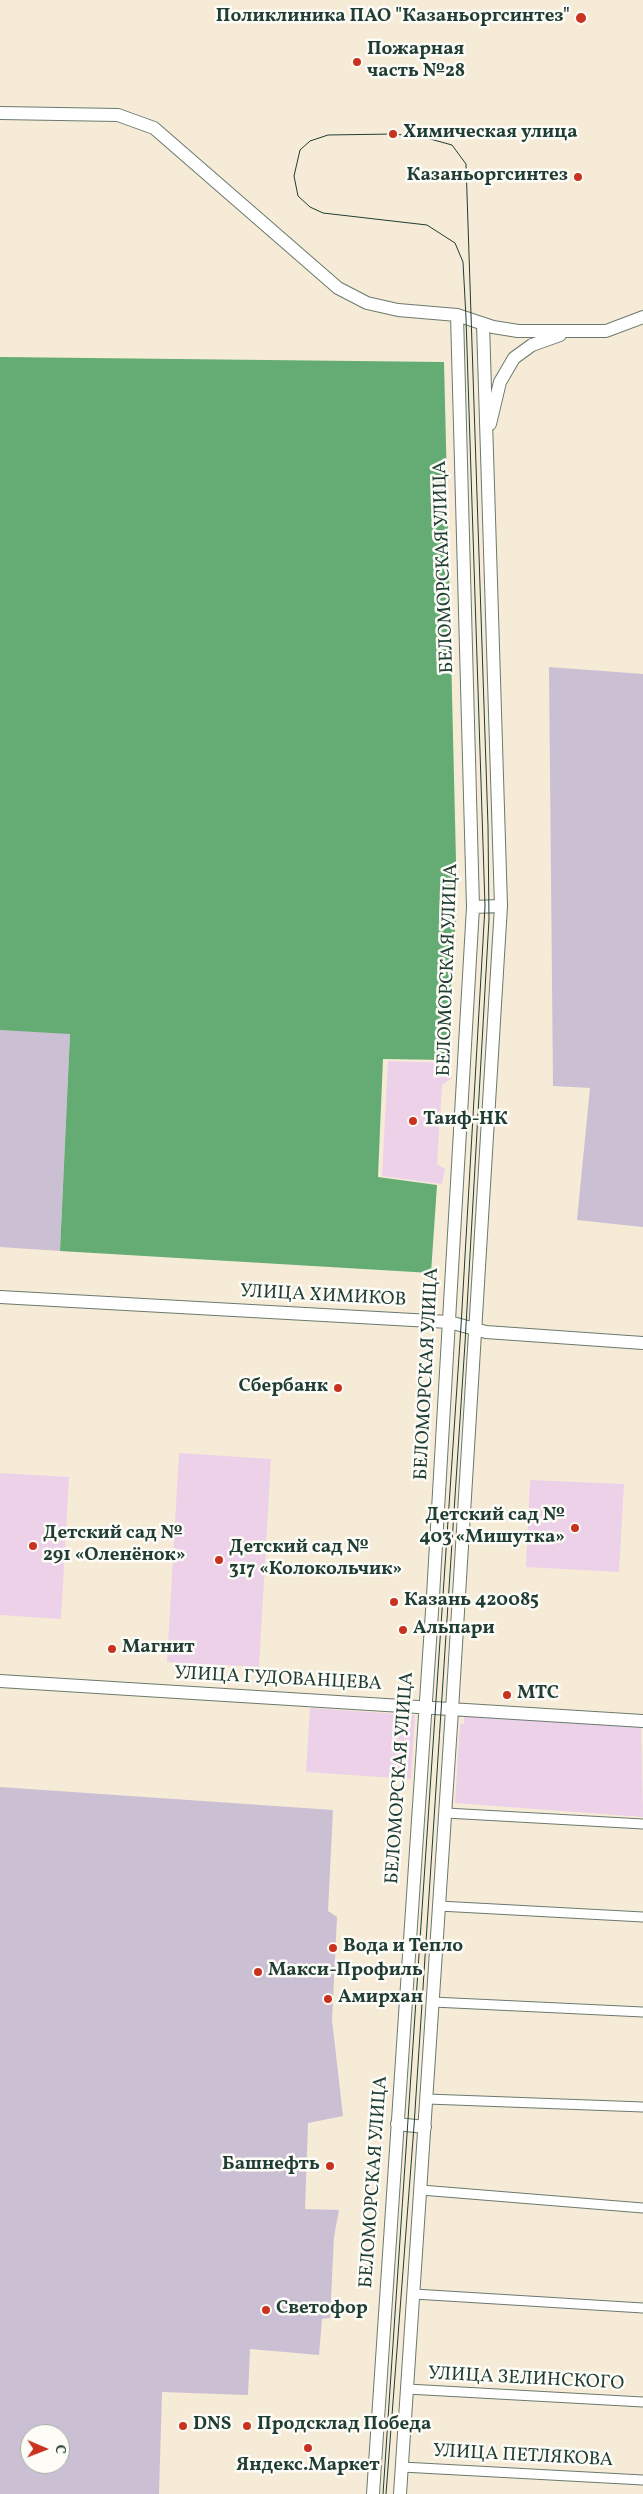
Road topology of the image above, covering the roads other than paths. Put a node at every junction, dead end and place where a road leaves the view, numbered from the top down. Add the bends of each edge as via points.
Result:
1 (0, 113) edge
2 (457, 315) junction
3 (643, 317) edge
4 (483, 324) junction
5 (575, 331) junction
6 (486, 444) junction
7 (473, 906) junction
8 (501, 906) junction
9 (0, 1297) edge
10 (449, 1322) junction
11 (475, 1331) junction
12 (643, 1343) edge
13 (0, 1681) edge
14 (425, 1707) junction
15 (452, 1710) junction
16 (643, 1721) edge
17 (446, 1813) junction
18 (643, 1824) edge
19 (439, 1906) junction
20 (643, 1917) edge
21 (433, 2002) junction
22 (643, 2012) edge
23 (427, 2098) junction
24 (643, 2107) edge
25 (397, 2124) junction
26 (425, 2127) junction
27 (421, 2190) junction
28 (643, 2208) edge
29 (414, 2294) junction
30 (643, 2308) edge
31 (408, 2389) junction
32 (643, 2402) edge
33 (402, 2467) junction
34 (643, 2480) edge
35 (373, 2494) edge
36 (400, 2494) edge

1 - 2 main road via 118,116 154,128 338,288 367,303 398,310
2 - 4 main road
2 - 7 main road, БЕЛОМОРСКАЯ УЛИЦА
3 - 5 main road via 606,331
4 - 5 main road via 518,331
4 - 6 main road
5 - 6 main road via 532,346 514,358 498,390
6 - 8 main road
7 - 8 main road
7 - 10 main road, БЕЛОМОРСКАЯ УЛИЦА
8 - 11 main road
9 - 10 main road, УЛИЦА ХИМИКОВ
10 - 11 main road, УЛИЦА ХИМИКОВ
10 - 14 main road, БЕЛОМОРСКАЯ УЛИЦА
11 - 12 main road, УЛИЦА ХИМИКОВ
11 - 15 main road
13 - 14 main road, УЛИЦА ГУДОВАНЦЕВА
14 - 15 main road, УЛИЦА ГУДОВАНЦЕВА
14 - 25 main road, БЕЛОМОРСКАЯ УЛИЦА
15 - 16 main road, УЛИЦА ГУДОВАНЦЕВА
15 - 17 main road
17 - 18 street
17 - 19 main road
19 - 20 street
19 - 21 main road
21 - 22 street
21 - 23 main road
23 - 24 street
23 - 26 main road
25 - 26 main road
25 - 35 main road, БЕЛОМОРСКАЯ УЛИЦА
26 - 27 main road
27 - 28 street
27 - 29 main road
29 - 30 street
29 - 31 main road
31 - 32 street, УЛИЦА ЗЕЛИНСКОГО
31 - 33 main road
33 - 34 street, УЛИЦА ПЕТЛЯКОВА
33 - 36 main road

